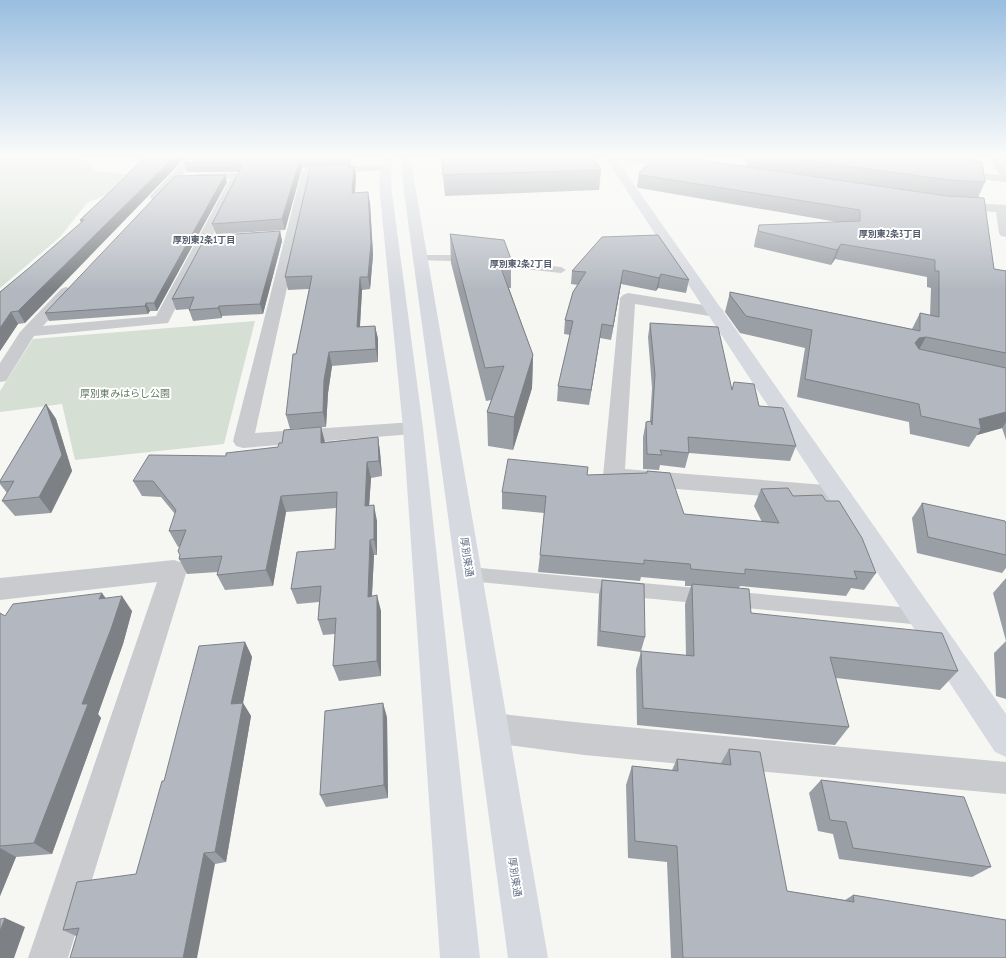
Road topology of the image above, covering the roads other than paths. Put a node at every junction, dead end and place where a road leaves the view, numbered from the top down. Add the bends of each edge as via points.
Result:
1 (152, 201) edge
2 (225, 201) edge
3 (296, 201) edge
4 (387, 201) edge
5 (411, 201) edge
6 (640, 201) edge
7 (947, 205) edge
8 (147, 206) edge
9 (1004, 209) edge
10 (1006, 232) edge
11 (221, 239) edge
12 (205, 240) junction
13 (420, 258) junction
14 (561, 270) dead end
15 (76, 281) edge
16 (716, 312) junction
17 (28, 332) junction
18 (0, 378) edge
19 (413, 428) junction
20 (838, 494) junction
21 (469, 574) junction
22 (0, 589) edge
23 (922, 616) junction
24 (493, 728) junction
25 (1006, 740) edge
26 (1006, 778) edge
27 (48, 958) edge
28 (460, 958) edge
29 (528, 958) edge

1 - 8 street
2 - 12 street
3 - 19 street via 284,236 243,441
4 - 19 street
5 - 13 street, 厚別東通
6 - 16 street
7 - 9 street
9 - 10 street
11 - 12 street
12 - 17 street via 162,320
13 - 14 lane via 450,258
13 - 21 street, 厚別東通
15 - 17 street
16 - 20 street
16 - 20 street via 628,298 614,476
17 - 18 street
19 - 28 street
20 - 23 street
21 - 23 lane
21 - 24 street, 厚別東通
22 - 27 street via 174,570
23 - 25 street
24 - 26 street via 584,739
24 - 29 street, 厚別東通

